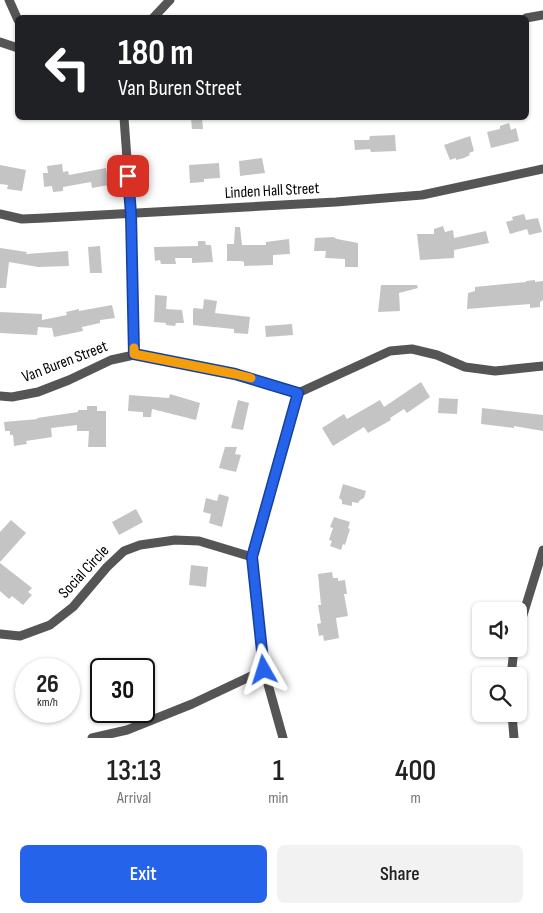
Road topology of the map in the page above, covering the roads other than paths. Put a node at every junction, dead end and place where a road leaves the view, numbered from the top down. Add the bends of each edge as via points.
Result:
1 (9, 0) edge
2 (170, 0) edge
3 (16, 15) edge
4 (156, 15) edge
5 (543, 15) edge
6 (529, 17) edge
7 (0, 42) edge
8 (15, 47) edge
9 (124, 120) edge
10 (543, 169) edge
11 (0, 214) edge
12 (131, 214) junction
13 (134, 354) junction
14 (543, 366) edge
15 (298, 393) junction
16 (0, 396) edge
17 (543, 550) edge
18 (252, 557) junction
19 (527, 602) edge
20 (0, 634) edge
21 (264, 670) junction
22 (513, 722) edge
23 (92, 738) edge
24 (283, 738) edge
25 (514, 738) edge

1 - 3 street
2 - 4 street
5 - 6 street
7 - 8 street
9 - 12 street
10 - 12 street, Linden Hall Street via 422,194
11 - 12 street, Linden Hall Street via 22,218
12 - 13 street
13 - 15 street, Van Buren Street via 235,374
13 - 16 street, Van Buren Street via 111,360 38,392
14 - 15 street via 495,371 465,367 438,355 412,349 390,351
15 - 18 street
17 - 19 street
18 - 20 street, Social Circle via 199,541 175,540 140,545 124,551 73,607 50,625 20,636
18 - 21 street
21 - 23 street via 127,730
21 - 24 street
22 - 25 street

